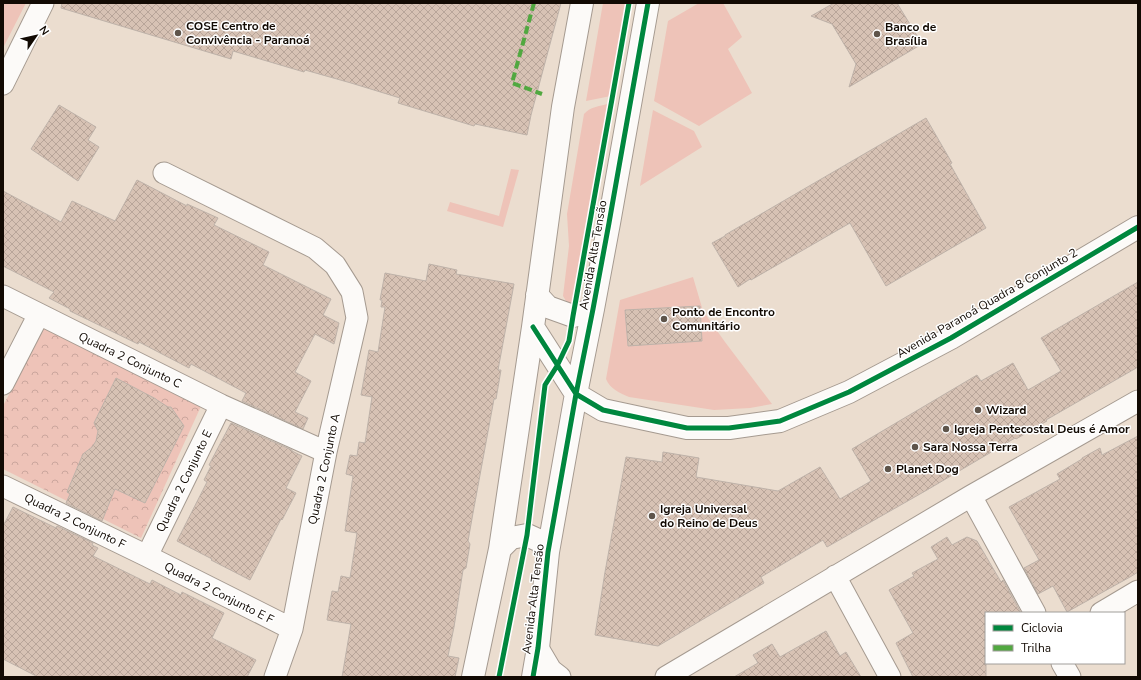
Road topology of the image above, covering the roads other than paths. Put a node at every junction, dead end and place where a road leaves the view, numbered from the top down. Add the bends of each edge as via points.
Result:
1 (44, 3) edge
2 (582, 3) edge
3 (648, 3) edge
4 (3, 84) edge
5 (164, 173) dead end
6 (1138, 227) edge
7 (537, 295) junction
8 (3, 296) edge
9 (593, 309) junction
10 (39, 314) junction
11 (533, 328) junction
12 (3, 384) edge
13 (576, 394) junction
14 (1138, 401) edge
15 (221, 405) junction
16 (326, 452) junction
17 (3, 486) edge
18 (971, 496) junction
19 (500, 549) junction
20 (548, 552) junction
21 (147, 556) junction
22 (835, 576) junction
23 (1138, 591) edge
24 (1034, 612) edge
25 (1103, 612) edge
26 (292, 629) junction
27 (538, 648) junction
28 (1063, 664) edge
29 (275, 677) edge
30 (473, 677) edge
31 (533, 677) edge
32 (560, 677) edge
33 (666, 677) edge
34 (890, 677) edge
35 (1070, 677) edge

1 - 4 street
2 - 7 street via 563,107
3 - 9 street, Avenida Alta Tensão
5 - 16 street, Quadra 2 Conjunto A via 315,248 335,265 352,292 357,318
6 - 13 street, Avenida Paranoá Quadra 8 Conjunto 2 via 951,338 849,392 780,421 729,428 687,428 604,410
7 - 9 street via 548,307 573,316
7 - 11 street
8 - 10 street, Quadra 2 Conjunto C
9 - 13 street, Avenida Alta Tensão
10 - 12 street
10 - 15 street, Quadra 2 Conjunto C
11 - 13 street, Avenida Paranoá Quadra 8 Conjunto 2
11 - 19 street
13 - 20 street, Avenida Alta Tensão
14 - 18 street
15 - 16 street, Quadra 2 Conjunto C
15 - 21 street, Quadra 2 Conjunto E
16 - 26 street, Quadra 2 Conjunto A
17 - 21 street, Quadra 2 Conjunto F
18 - 22 street
18 - 24 street
19 - 20 street via 512,538 527,535 540,541
19 - 30 street
20 - 27 street, Avenida Alta Tensão
21 - 26 street, Quadra 2 Conjunto E F
22 - 33 street
22 - 34 street
23 - 25 street
26 - 29 street, Quadra 2 Conjunto A
27 - 31 street, Avenida Alta Tensão
27 - 32 street via 550,670
28 - 35 street

